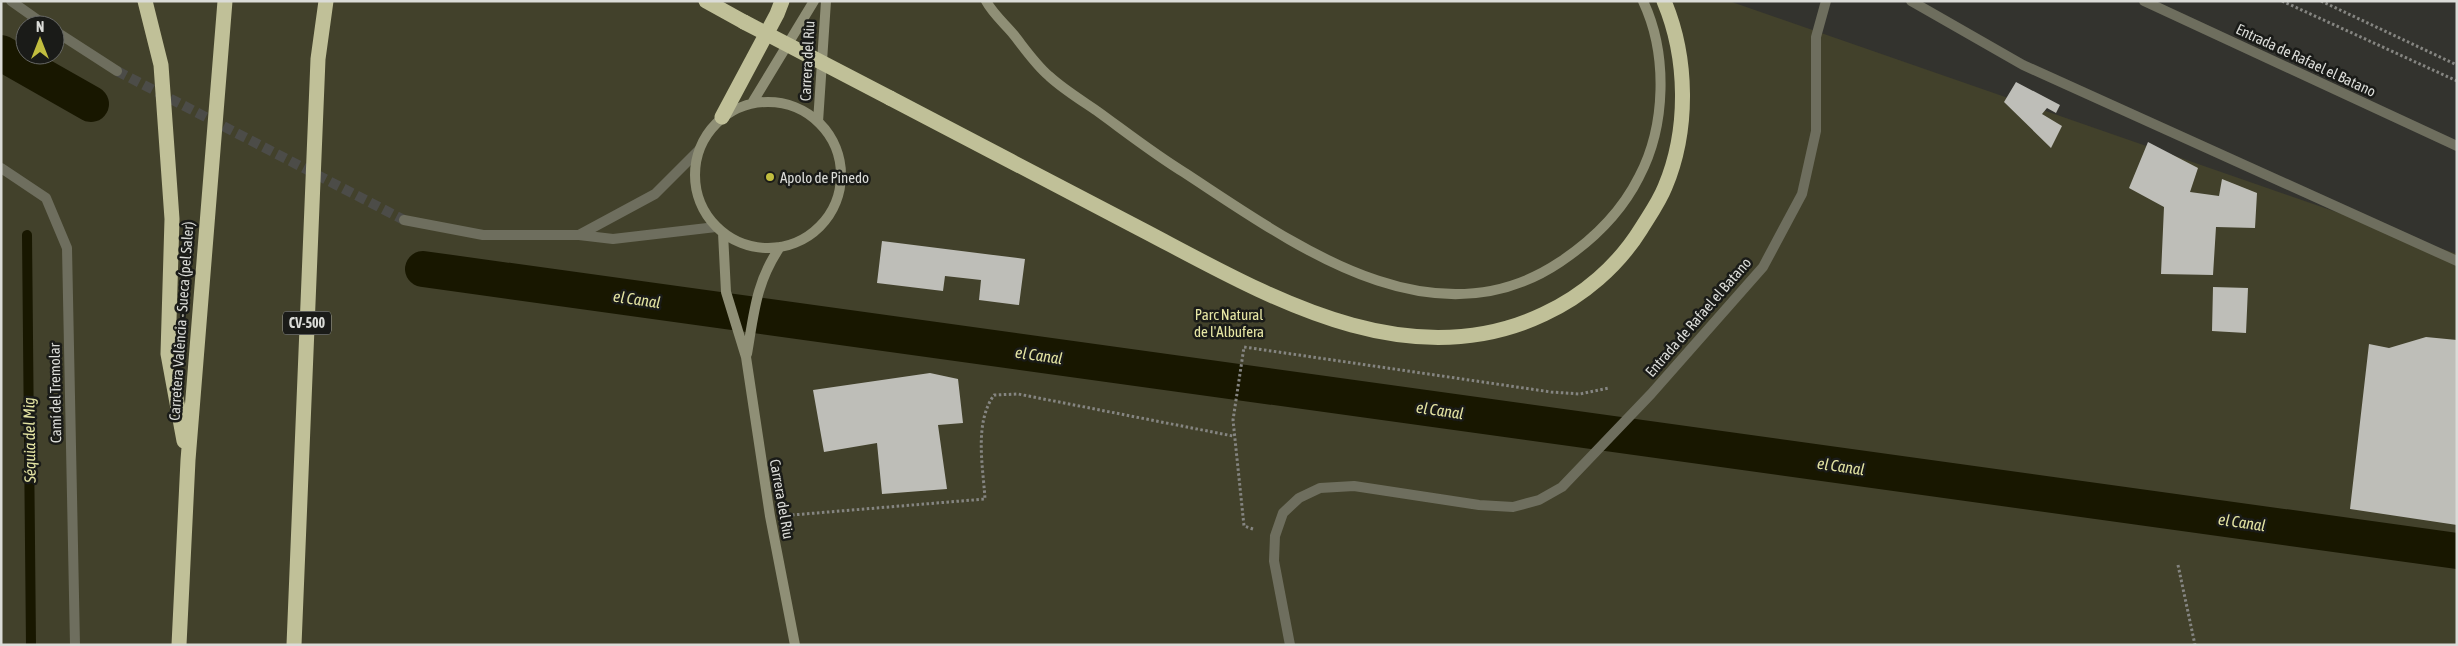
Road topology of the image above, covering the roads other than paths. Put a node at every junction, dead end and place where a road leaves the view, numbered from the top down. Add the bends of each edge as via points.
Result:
1 (11, 1) edge
2 (145, 1) edge
3 (225, 1) edge
4 (326, 1) edge
5 (706, 1) edge
6 (782, 1) edge
7 (814, 1) edge
8 (826, 1) edge
9 (986, 1) edge
10 (1643, 1) edge
11 (1664, 1) edge
12 (1826, 1) edge
13 (1910, 1) edge
14 (2144, 1) edge
15 (31, 15) edge
16 (65, 37) edge
17 (117, 71) tunnel mouth
18 (752, 103) junction
19 (722, 117) junction
20 (818, 122) junction
21 (2457, 146) edge
22 (699, 150) junction
23 (1, 168) edge
24 (404, 220) tunnel mouth
25 (719, 230) junction
26 (579, 235) junction
27 (780, 247) junction
28 (2457, 261) edge
29 (746, 357) junction
30 (188, 460) junction
31 (75, 645) edge
32 (179, 645) edge
33 (294, 645) edge
34 (795, 645) edge
35 (1290, 645) edge

1 - 15 street
2 - 30 highway via 162,65 172,219 168,354
3 - 30 highway, Carretera València - Sueca (pel Saler)
4 - 33 highway, CV-500 via 318,58
5 - 11 highway, bridge via 1271,296 1352,326 1428,338 1497,332 1558,308 1580,294 1621,256 1652,212 1673,164 1682,113 1683,89 1676,38
6 - 19 highway
7 - 18 street, Carrera del Riu
8 - 20 street, Carrera del Riu
9 - 10 street via 1049,76 1164,160 1273,231 1363,277 1427,293 1464,294 1497,289 1550,269 1594,236 1631,193 1651,147 1660,98 1654,32
12 - 35 street, Entrada de Rafael el Batano via 1816,37 1816,131 1802,194 1764,267 1651,394 1562,487 1539,500 1513,507 1478,505 1354,486 1320,488 1299,498 1283,513 1275,536 1274,561
13 - 28 street via 2023,65
14 - 21 street, Entrada de Rafael el Batano
16 - 17 street
18 - 19 street
18 - 20 street via 788,105 804,111
19 - 22 street via 708,132
20 - 27 street via 833,141 841,163 840,187 833,209 824,223 812,234
22 - 25 street via 694,171 696,192 704,211
22 - 26 street via 654,194
23 - 31 street, Camí del Tremolar via 46,198 67,248
24 - 26 street via 483,235
25 - 26 street via 612,239
25 - 27 street via 750,246
25 - 29 street, Carrera del Riu via 726,292
27 - 29 street, Carrera del Riu via 766,268 757,295
29 - 34 street, Carrera del Riu via 770,516
30 - 32 highway, Carretera València - Sueca (pel Saler)

